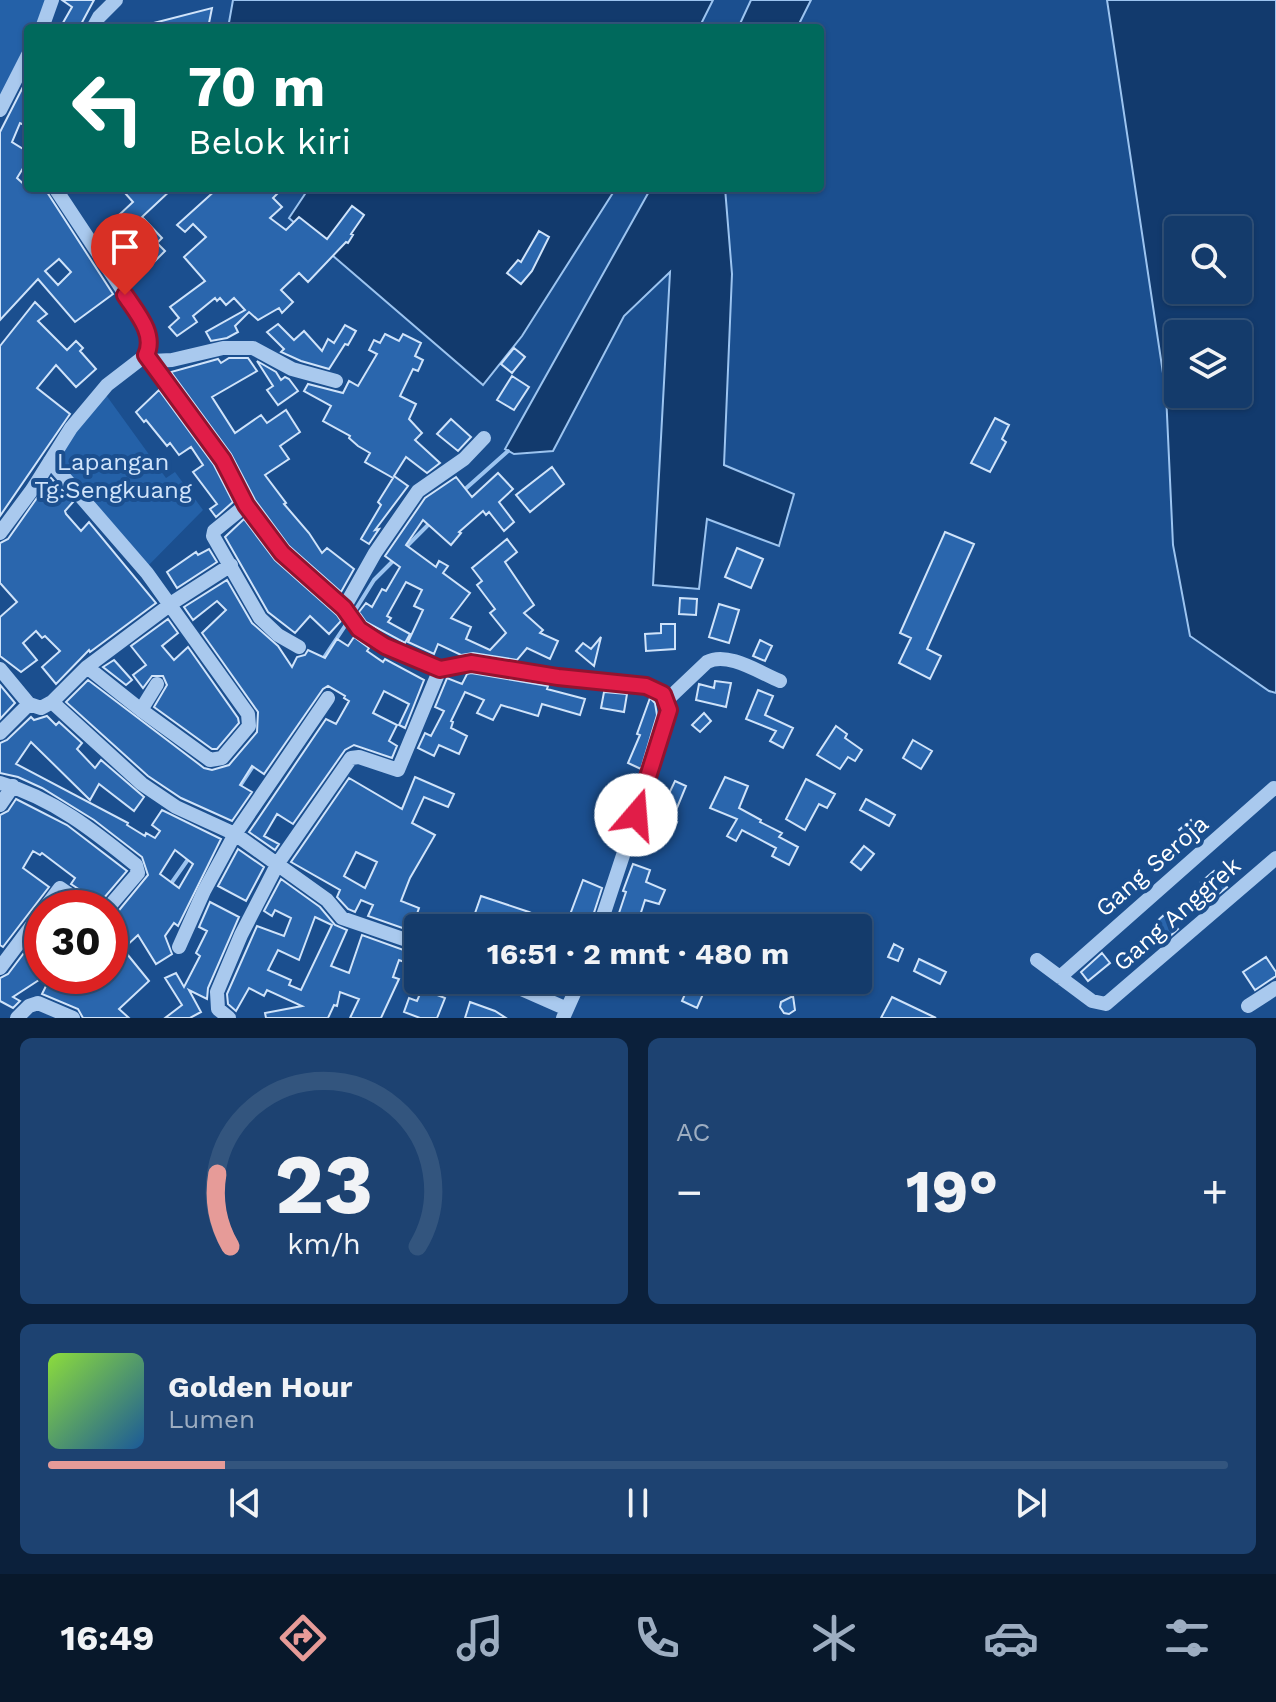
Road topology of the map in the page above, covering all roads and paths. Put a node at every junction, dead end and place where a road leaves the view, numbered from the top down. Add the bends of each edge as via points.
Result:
1 (52, 0) edge
2 (116, 0) edge
3 (43, 24) edge
4 (95, 24) edge
5 (24, 63) edge
6 (0, 110) edge
7 (58, 192) edge
8 (148, 358) junction
9 (336, 381) dead end
10 (484, 438) dead end
11 (50, 461) junction
12 (246, 505) junction
13 (1, 530) edge
14 (231, 565) junction
15 (169, 606) junction
16 (346, 611) junction
17 (299, 647) dead end
18 (87, 667) junction
19 (0, 669) edge
20 (440, 669) junction
21 (780, 681) dead end
22 (157, 684) dead end
23 (328, 698) dead end
24 (667, 700) junction
25 (52, 702) junction
26 (29, 704) junction
27 (141, 710) junction
28 (0, 733) edge
29 (6, 785) edge
30 (1275, 788) edge
31 (0, 805) edge
32 (229, 830) junction
33 (1276, 858) edge
34 (278, 863) junction
35 (123, 890) edge
36 (604, 914) edge
37 (24, 936) edge
38 (404, 939) edge
39 (179, 947) dead end
40 (1037, 960) dead end
41 (0, 968) edge
42 (1060, 977) junction
43 (1276, 988) edge
44 (528, 994) edge
45 (574, 994) edge
46 (1248, 1006) dead end
47 (565, 1013) edge
48 (17, 1018) edge
49 (73, 1018) edge
50 (229, 1018) edge

1 - 3 street
2 - 4 street
5 - 6 street
7 - 8 street via 141,318 150,343
8 - 9 street via 172,360 223,348 253,348 292,369
8 - 11 street via 107,385
8 - 12 street via 223,460
10 - 16 street via 418,491 375,553
11 - 13 street
11 - 15 street
12 - 14 street via 213,532
12 - 16 street via 282,553
14 - 15 street
14 - 17 street via 260,618
15 - 18 street
15 - 27 street via 250,722 214,761
16 - 20 street via 359,629 385,646
18 - 25 street
18 - 27 street
19 - 26 street
20 - 24 street via 471,663 646,686
20 - 34 street via 398,770 351,758
21 - 24 street via 714,658
22 - 27 street
23 - 32 street
24 - 36 street via 664,731
25 - 26 street via 41,708
25 - 32 street via 142,784 176,807
26 - 28 street
29 - 31 street
29 - 35 street via 73,816 138,867
30 - 42 street, Gang Seroja
32 - 34 street
32 - 39 street
33 - 42 street, Gang Anggrek via 1106,1004 1092,1001
34 - 38 street via 342,918
34 - 50 street via 217,992 218,1009
37 - 41 street
40 - 42 street
43 - 46 street
44 - 47 street
45 - 47 street
48 - 49 street via 38,1003

